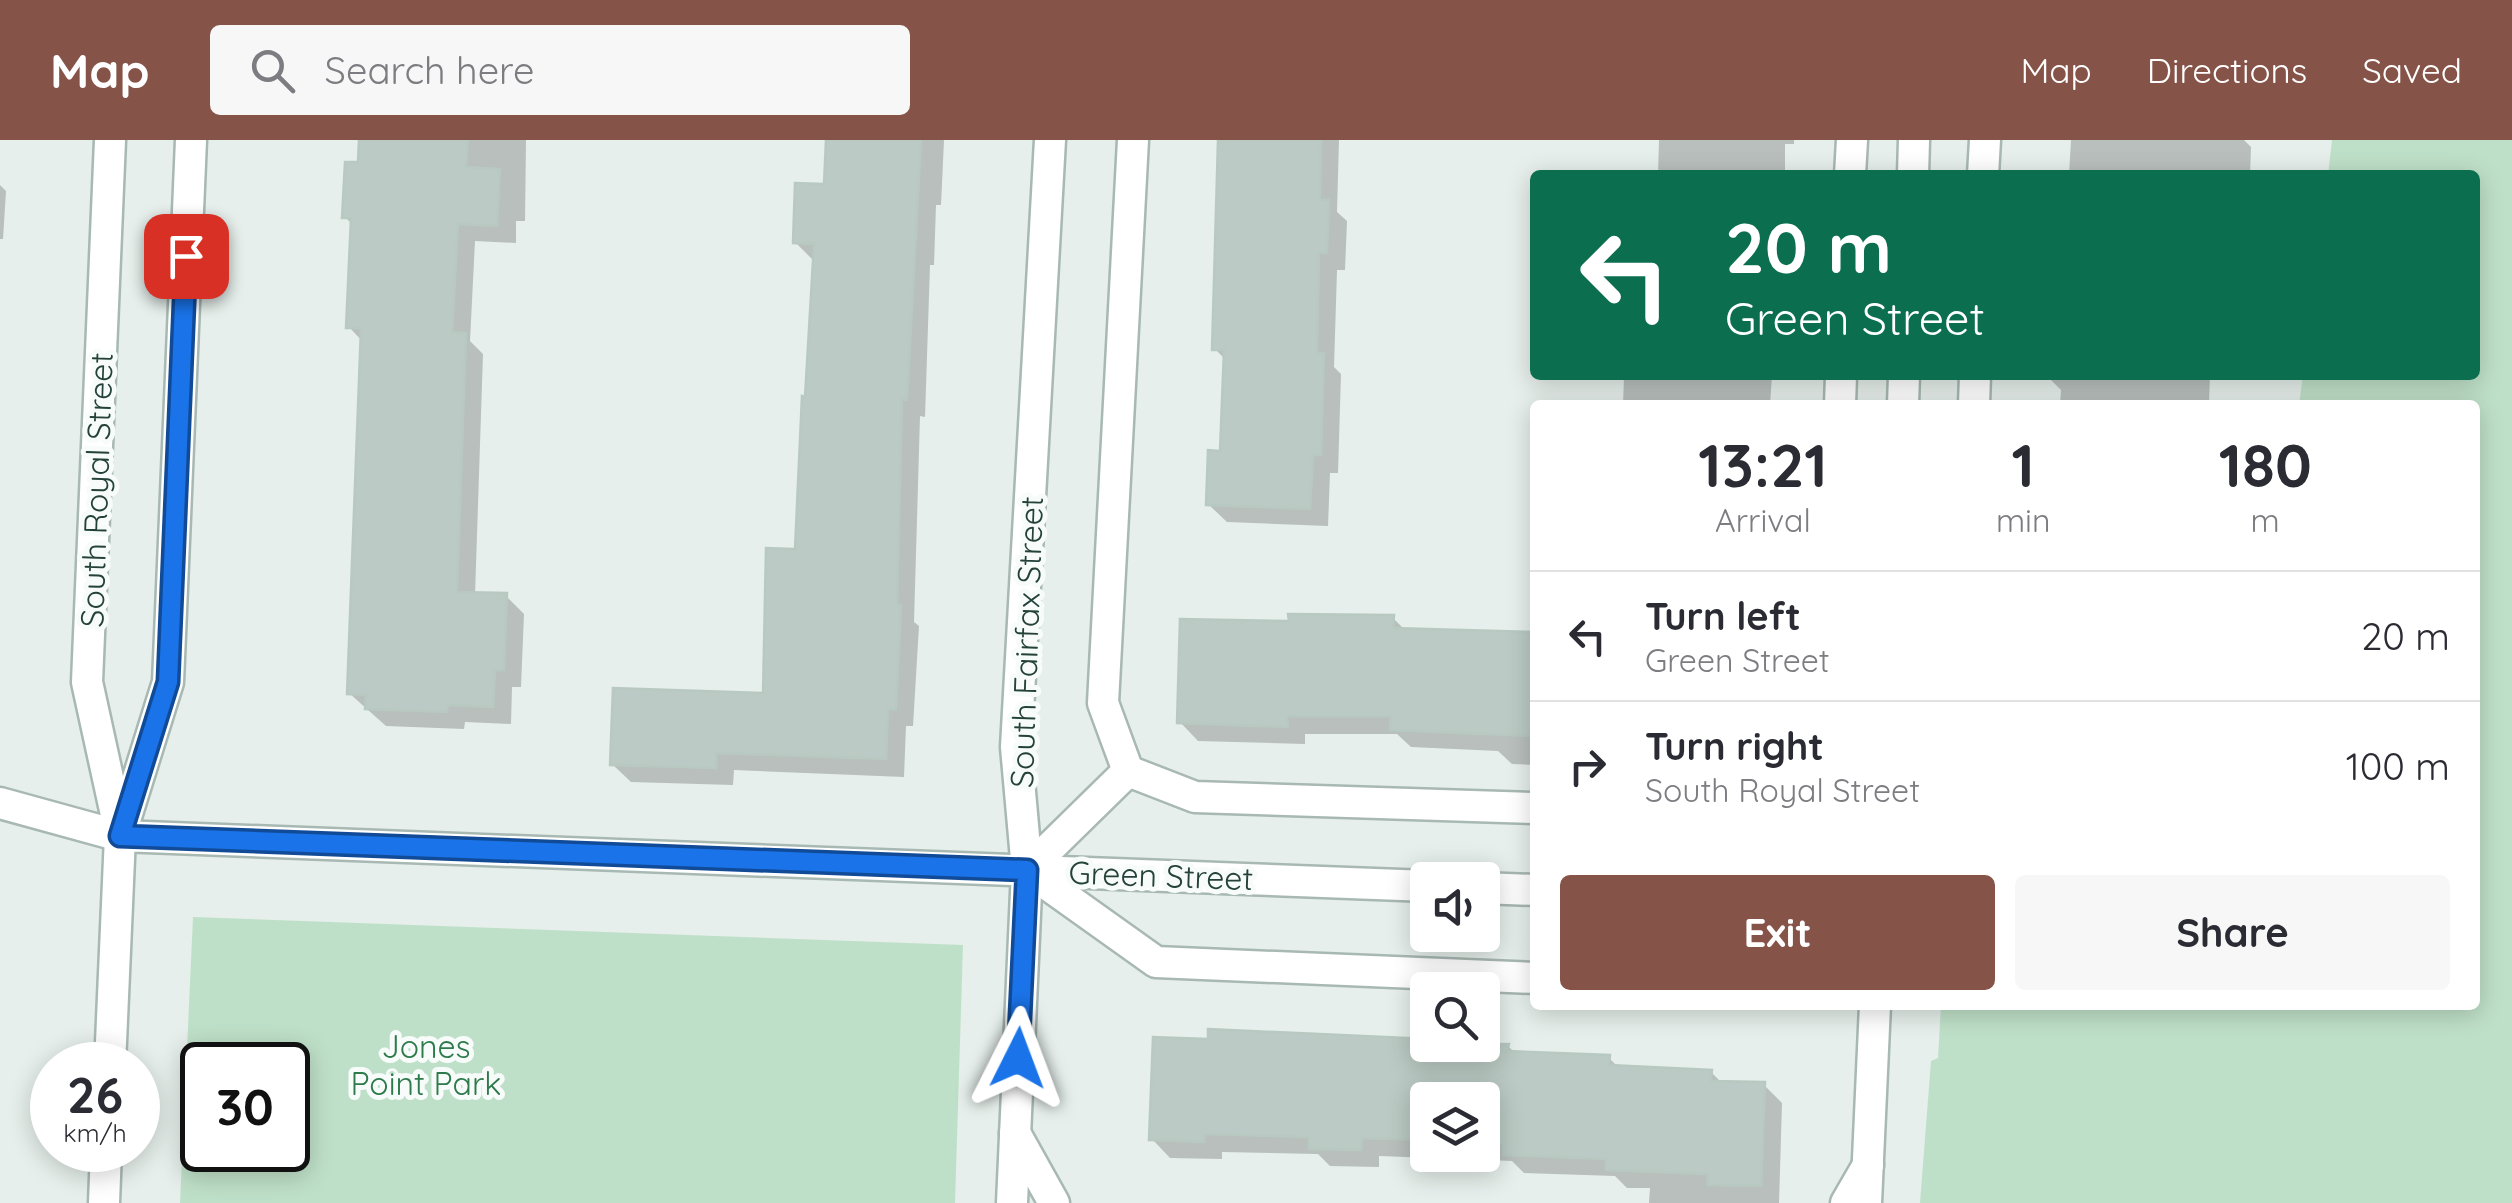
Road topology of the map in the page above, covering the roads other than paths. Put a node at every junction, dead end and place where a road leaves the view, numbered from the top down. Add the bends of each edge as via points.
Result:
1 (110, 140) edge
2 (191, 140) edge
3 (1050, 140) edge
4 (1134, 140) edge
5 (1852, 140) edge
6 (1914, 140) edge
7 (1985, 140) edge
8 (1850, 170) edge
9 (1912, 170) edge
10 (1983, 170) edge
11 (1128, 772) junction
12 (0, 803) edge
13 (1530, 808) edge
14 (120, 836) junction
15 (1027, 870) junction
16 (1410, 885) edge
17 (1500, 889) edge
18 (1530, 890) edge
19 (1530, 978) edge
20 (1875, 1010) edge
21 (111, 1042) edge
22 (1015, 1132) junction
23 (1868, 1165) junction
24 (105, 1172) edge
25 (104, 1203) edge
26 (1012, 1203) edge
27 (1054, 1203) edge
28 (1846, 1203) edge
29 (1866, 1203) edge

1 - 14 street, South Royal Street via 87,682
2 - 14 street, South Royal Street via 168,682
3 - 15 street, South Fairfax Street via 1016,748
4 - 11 street via 1103,703
5 - 8 street
6 - 9 street
7 - 10 street
11 - 13 street via 1195,797
11 - 15 street
12 - 14 street, Green Street
14 - 15 street, Green Street
14 - 21 street, South Royal Street
15 - 16 street, Green Street
15 - 19 street via 1156,962
15 - 22 street, South Fairfax Street
17 - 18 street
20 - 23 street
22 - 26 street, South Fairfax Street
22 - 27 street
23 - 28 street
23 - 29 street
24 - 25 street

